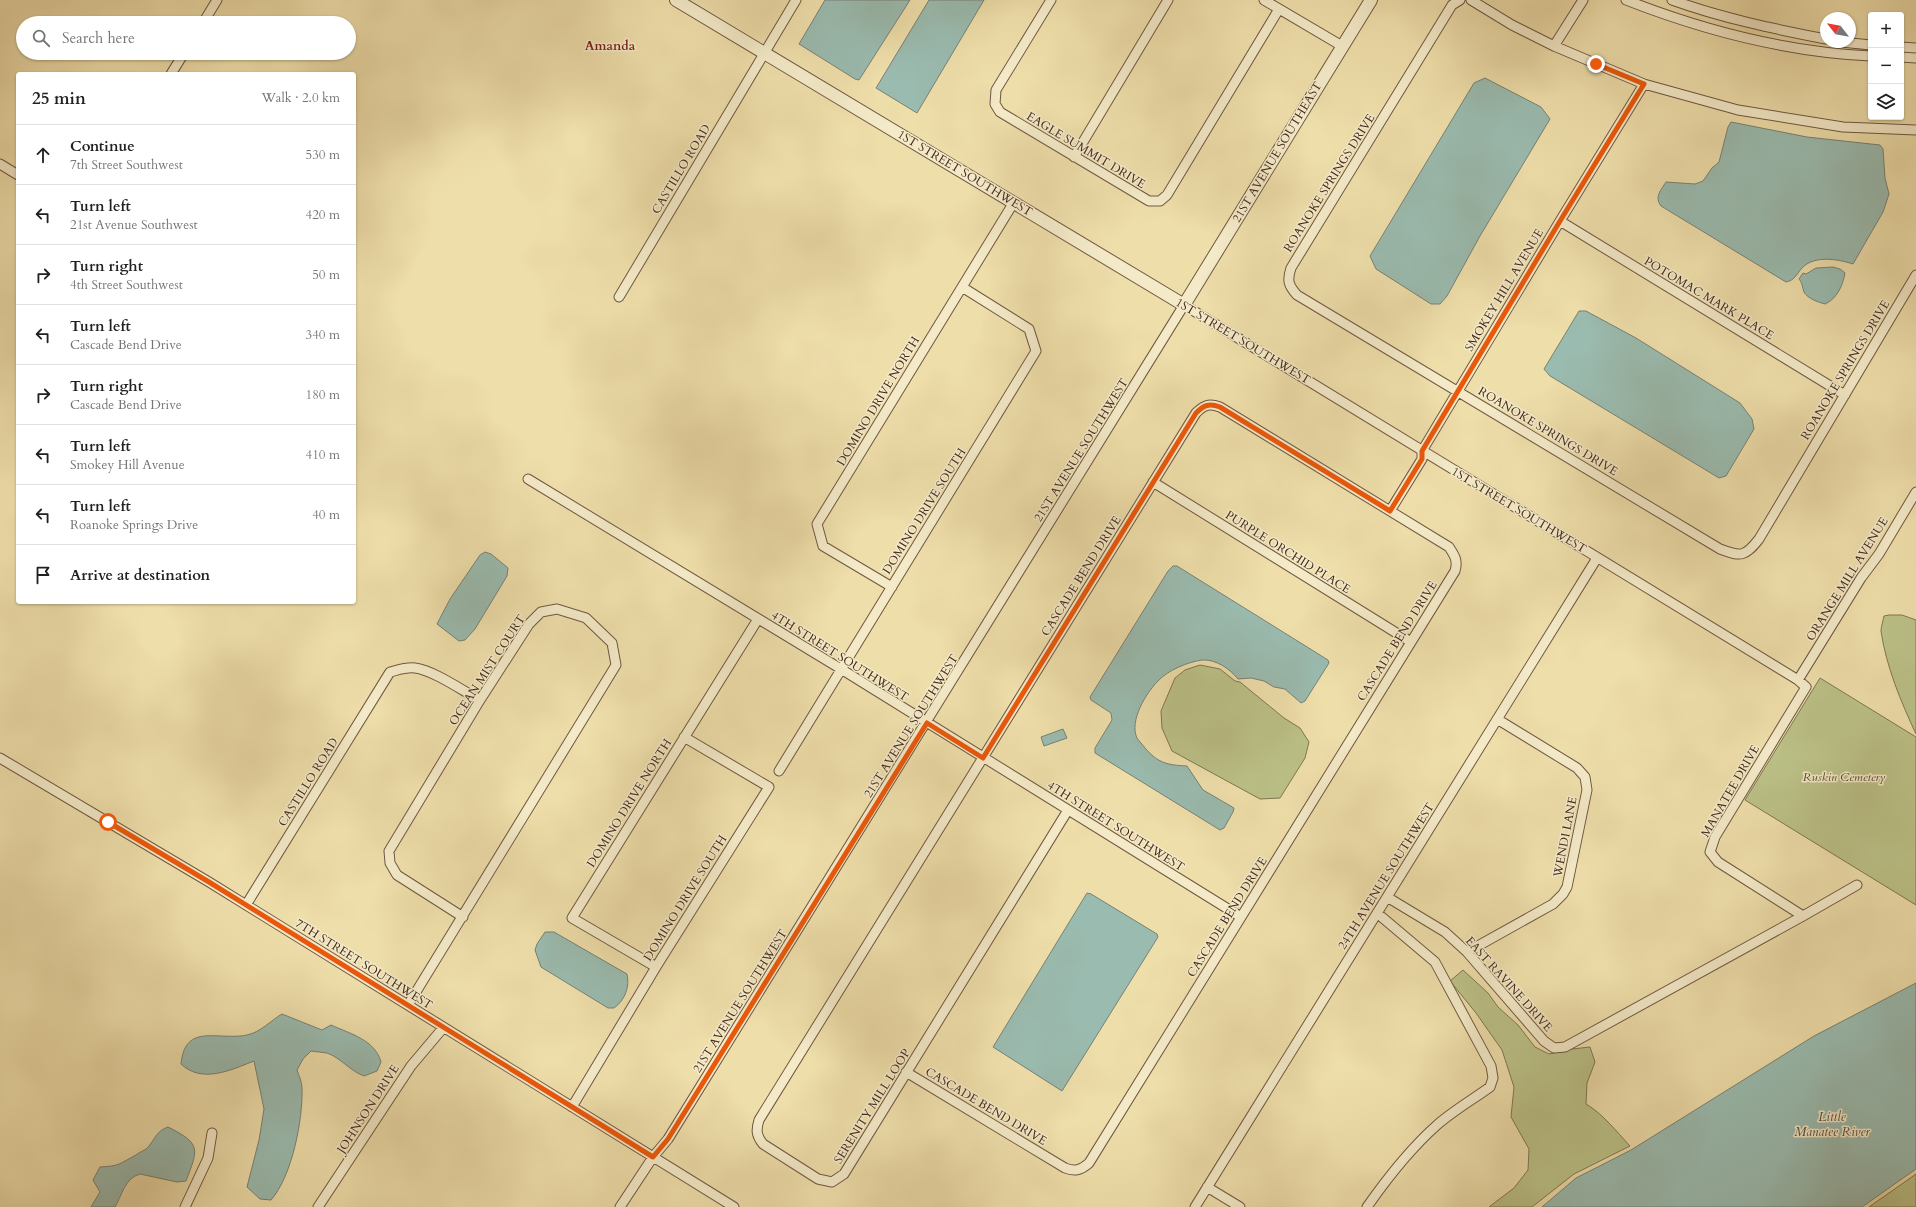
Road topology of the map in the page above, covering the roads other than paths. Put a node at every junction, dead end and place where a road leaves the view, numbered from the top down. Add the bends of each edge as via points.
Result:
1 (217, 0) edge
2 (676, 0) edge
3 (796, 0) edge
4 (1051, 0) edge
5 (1168, 0) edge
6 (1264, 0) edge
7 (1371, 0) edge
8 (1460, 0) edge
9 (1471, 0) edge
10 (1583, 0) edge
11 (1626, 0) edge
12 (1672, 0) edge
13 (1279, 9) junction
14 (207, 16) edge
15 (1820, 38) edge
16 (1856, 43) edge
17 (1868, 45) edge
18 (1342, 46) junction
19 (1554, 46) junction
20 (1904, 47) edge
21 (1916, 48) edge
22 (764, 53) junction
23 (1868, 56) edge
24 (1904, 58) edge
25 (1916, 58) edge
26 (180, 60) edge
27 (172, 72) edge
28 (1644, 84) junction
29 (1916, 130) edge
30 (1074, 157) junction
31 (0, 164) edge
32 (16, 174) edge
33 (1014, 202) junction
34 (1560, 221) junction
35 (1916, 275) edge
36 (962, 287) junction
37 (619, 296) dead end
38 (1184, 305) junction
39 (1458, 391) junction
40 (1845, 395) junction
41 (1422, 451) junction
42 (528, 479) dead end
43 (1153, 482) junction
44 (1916, 492) edge
45 (1390, 511) junction
46 (1597, 558) junction
47 (892, 587) junction
48 (758, 619) junction
49 (1411, 642) junction
50 (841, 669) junction
51 (1798, 680) junction
52 (1806, 686) joint
53 (480, 700) junction
54 (1497, 719) junction
55 (927, 723) junction
56 (684, 737) junction
57 (0, 758) edge
58 (983, 758) junction
59 (779, 771) dead end
60 (1068, 810) junction
61 (1857, 885) dead end
62 (1387, 897) junction
63 (246, 905) junction
64 (1377, 913) junction
65 (1803, 916) junction
66 (463, 917) junction
67 (1241, 917) junction
68 (1468, 952) junction
69 (656, 967) junction
70 (408, 1005) junction
71 (443, 1028) junction
72 (906, 1072) junction
73 (572, 1107) junction
74 (212, 1133) dead end
75 (653, 1157) junction
76 (1207, 1187) junction
77 (185, 1207) edge
78 (318, 1207) edge
79 (620, 1207) edge
80 (734, 1207) edge
81 (1195, 1207) edge
82 (1240, 1207) edge
83 (1367, 1207) edge

1 - 14 street
2 - 22 street, 1ST STREET SOUTHWEST
3 - 22 street, CASTILLO ROAD
4 - 30 street, EAGLE SUMMIT DRIVE via 996,90 995,104 1000,112
5 - 30 street
6 - 13 street
7 - 18 street, 21ST AVENUE SOUTHEAST
8 - 39 street, ROANOKE SPRINGS DRIVE via 1452,5 1287,278 1289,286 1297,295
9 - 19 street
10 - 19 street
11 - 23 street via 1658,13 1747,39 1795,48
12 - 15 street via 1705,12 1775,30
13 - 18 street
13 - 30 street, EAGLE SUMMIT DRIVE via 1167,195 1160,201 1149,201 1141,197
16 - 17 street
18 - 38 street, 21ST AVENUE SOUTHEAST
19 - 28 street
20 - 21 street
22 - 33 street, 1ST STREET SOUTHWEST
22 - 37 street, CASTILLO ROAD
24 - 25 street
26 - 27 street
28 - 29 street via 1738,110 1843,127
28 - 34 street, SMOKEY HILL AVENUE
31 - 32 street
33 - 36 street, DOMINO DRIVE NORTH
33 - 38 street, 1ST STREET SOUTHWEST
34 - 39 street, SMOKEY HILL AVENUE
34 - 40 street, POTOMAC MARK PLACE
35 - 40 street, ROANOKE SPRINGS DRIVE
36 - 47 street, DOMINO DRIVE SOUTH via 1029,329 1036,351
36 - 47 street, DOMINO DRIVE NORTH via 817,524 823,546
38 - 41 street, 1ST STREET SOUTHWEST
38 - 55 street, 21ST AVENUE SOUTHWEST
39 - 40 street, ROANOKE SPRINGS DRIVE via 1720,549 1743,555 1759,539
39 - 41 street, SMOKEY HILL AVENUE
41 - 45 street, SMOKEY HILL AVENUE via 1422,459
41 - 46 street, 1ST STREET SOUTHWEST
42 - 48 street, 4TH STREET SOUTHWEST
43 - 45 street, CASCADE BEND DRIVE via 1196,413 1204,406 1212,404
43 - 49 street, PURPLE ORCHID PLACE
43 - 58 street, CASCADE BEND DRIVE
44 - 51 street, ORANGE MILL AVENUE
45 - 49 street, CASCADE BEND DRIVE via 1448,547 1456,557 1454,571
46 - 51 street, 1ST STREET SOUTHWEST
46 - 54 street, 24TH AVENUE SOUTHWEST
47 - 50 street, DOMINO DRIVE SOUTH
48 - 50 street, 4TH STREET SOUTHWEST
48 - 56 street, DOMINO DRIVE NORTH
49 - 67 street, CASCADE BEND DRIVE
50 - 55 street, 4TH STREET SOUTHWEST
50 - 59 street, DOMINO DRIVE SOUTH
51 - 52 street, 1ST STREET SOUTHWEST
52 - 65 street, MANATEE DRIVE via 1715,837 1710,852 1718,862
53 - 63 street, CASTILLO ROAD via 416,668 390,672
53 - 66 street, OCEAN MIST COURT via 389,851 390,864 397,875
53 - 66 street, OCEAN MIST COURT via 529,624 541,612 557,610 586,618 612,643 616,666
54 - 62 street, 24TH AVENUE SOUTHWEST
54 - 68 street, WENDI LANE via 1577,768 1585,777 1587,790 1567,887 1563,894 1553,904
55 - 58 street, 4TH STREET SOUTHWEST
55 - 75 street, 21ST AVENUE SOUTHWEST via 668,1139
56 - 69 street, DOMINO DRIVE NORTH via 572,918
56 - 69 street, DOMINO DRIVE SOUTH via 769,787
57 - 63 street, 7TH STREET SOUTHWEST
58 - 60 street, 4TH STREET SOUTHWEST
58 - 72 street, SERENITY MILL LOOP via 760,1120 756,1129 757,1136 762,1144 818,1179 832,1182 844,1174
60 - 67 street, 4TH STREET SOUTHWEST
60 - 72 street, SERENITY MILL LOOP
61 - 65 street
62 - 64 street, 24TH AVENUE SOUTHWEST
62 - 68 street, EAST RAVINE DRIVE via 1445,932
63 - 70 street, 7TH STREET SOUTHWEST
64 - 76 street, 24TH AVENUE SOUTHWEST
64 - 83 street via 1435,962 1491,1066 1493,1078 1490,1087 1438,1125 1406,1155
65 - 68 street, EAST RAVINE DRIVE via 1565,1047 1554,1048 1544,1041
66 - 70 street, OCEAN MIST COURT
67 - 72 street, CASCADE BEND DRIVE via 1089,1163 1078,1170 1065,1168
69 - 73 street, DOMINO DRIVE SOUTH
70 - 71 street, 7TH STREET SOUTHWEST
71 - 73 street, 7TH STREET SOUTHWEST
71 - 78 street, JOHNSON DRIVE via 411,1066
73 - 75 street, 7TH STREET SOUTHWEST
74 - 77 street via 208,1158
75 - 79 street, 21ST AVENUE SOUTHWEST
75 - 80 street, 7TH STREET SOUTHWEST
76 - 81 street, 24TH AVENUE SOUTHWEST
76 - 82 street

